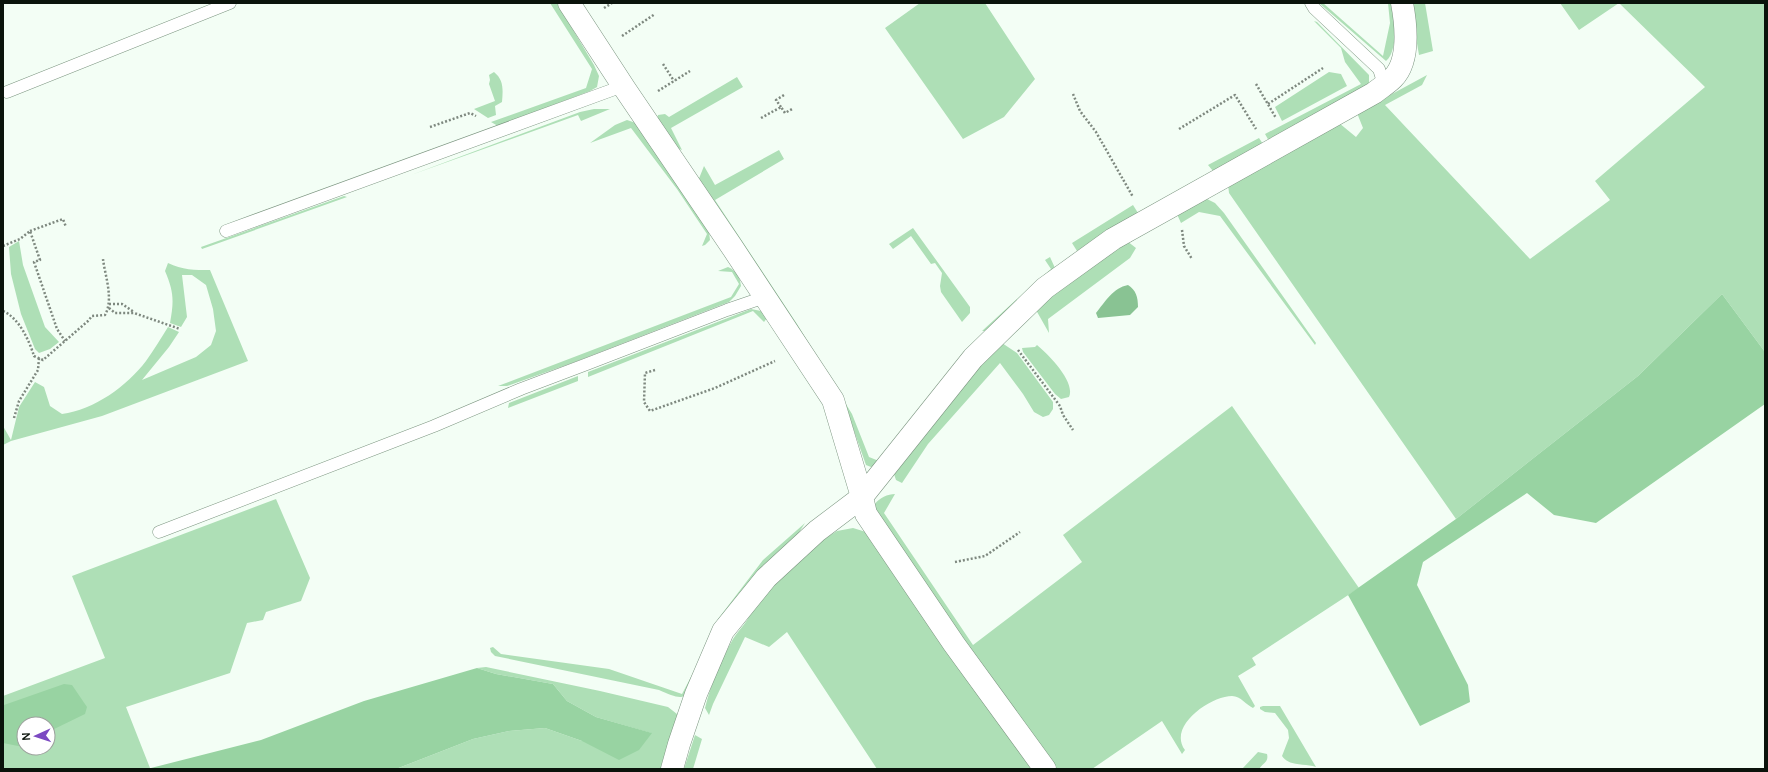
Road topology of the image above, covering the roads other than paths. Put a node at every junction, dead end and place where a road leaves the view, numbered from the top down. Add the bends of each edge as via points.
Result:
1 (230, 3) edge
2 (569, 3) edge
3 (1311, 3) edge
4 (1402, 3) edge
5 (1384, 85) junction
6 (623, 86) junction
7 (7, 92) dead end
8 (226, 231) dead end
9 (765, 297) junction
10 (862, 497) junction
11 (159, 532) dead end
12 (672, 769) edge
13 (1044, 769) edge

1 - 7 lane
2 - 6 street
3 - 5 lane via 1379,69
4 - 5 street via 1405,19 1405,54 1394,77
5 - 10 street via 1367,97 1113,239 1045,288 973,358
6 - 8 lane
6 - 9 street
9 - 10 street via 833,400
9 - 11 lane via 586,364 434,426
10 - 12 street via 817,531 766,578 723,631 696,694
10 - 13 street via 866,514 954,644

